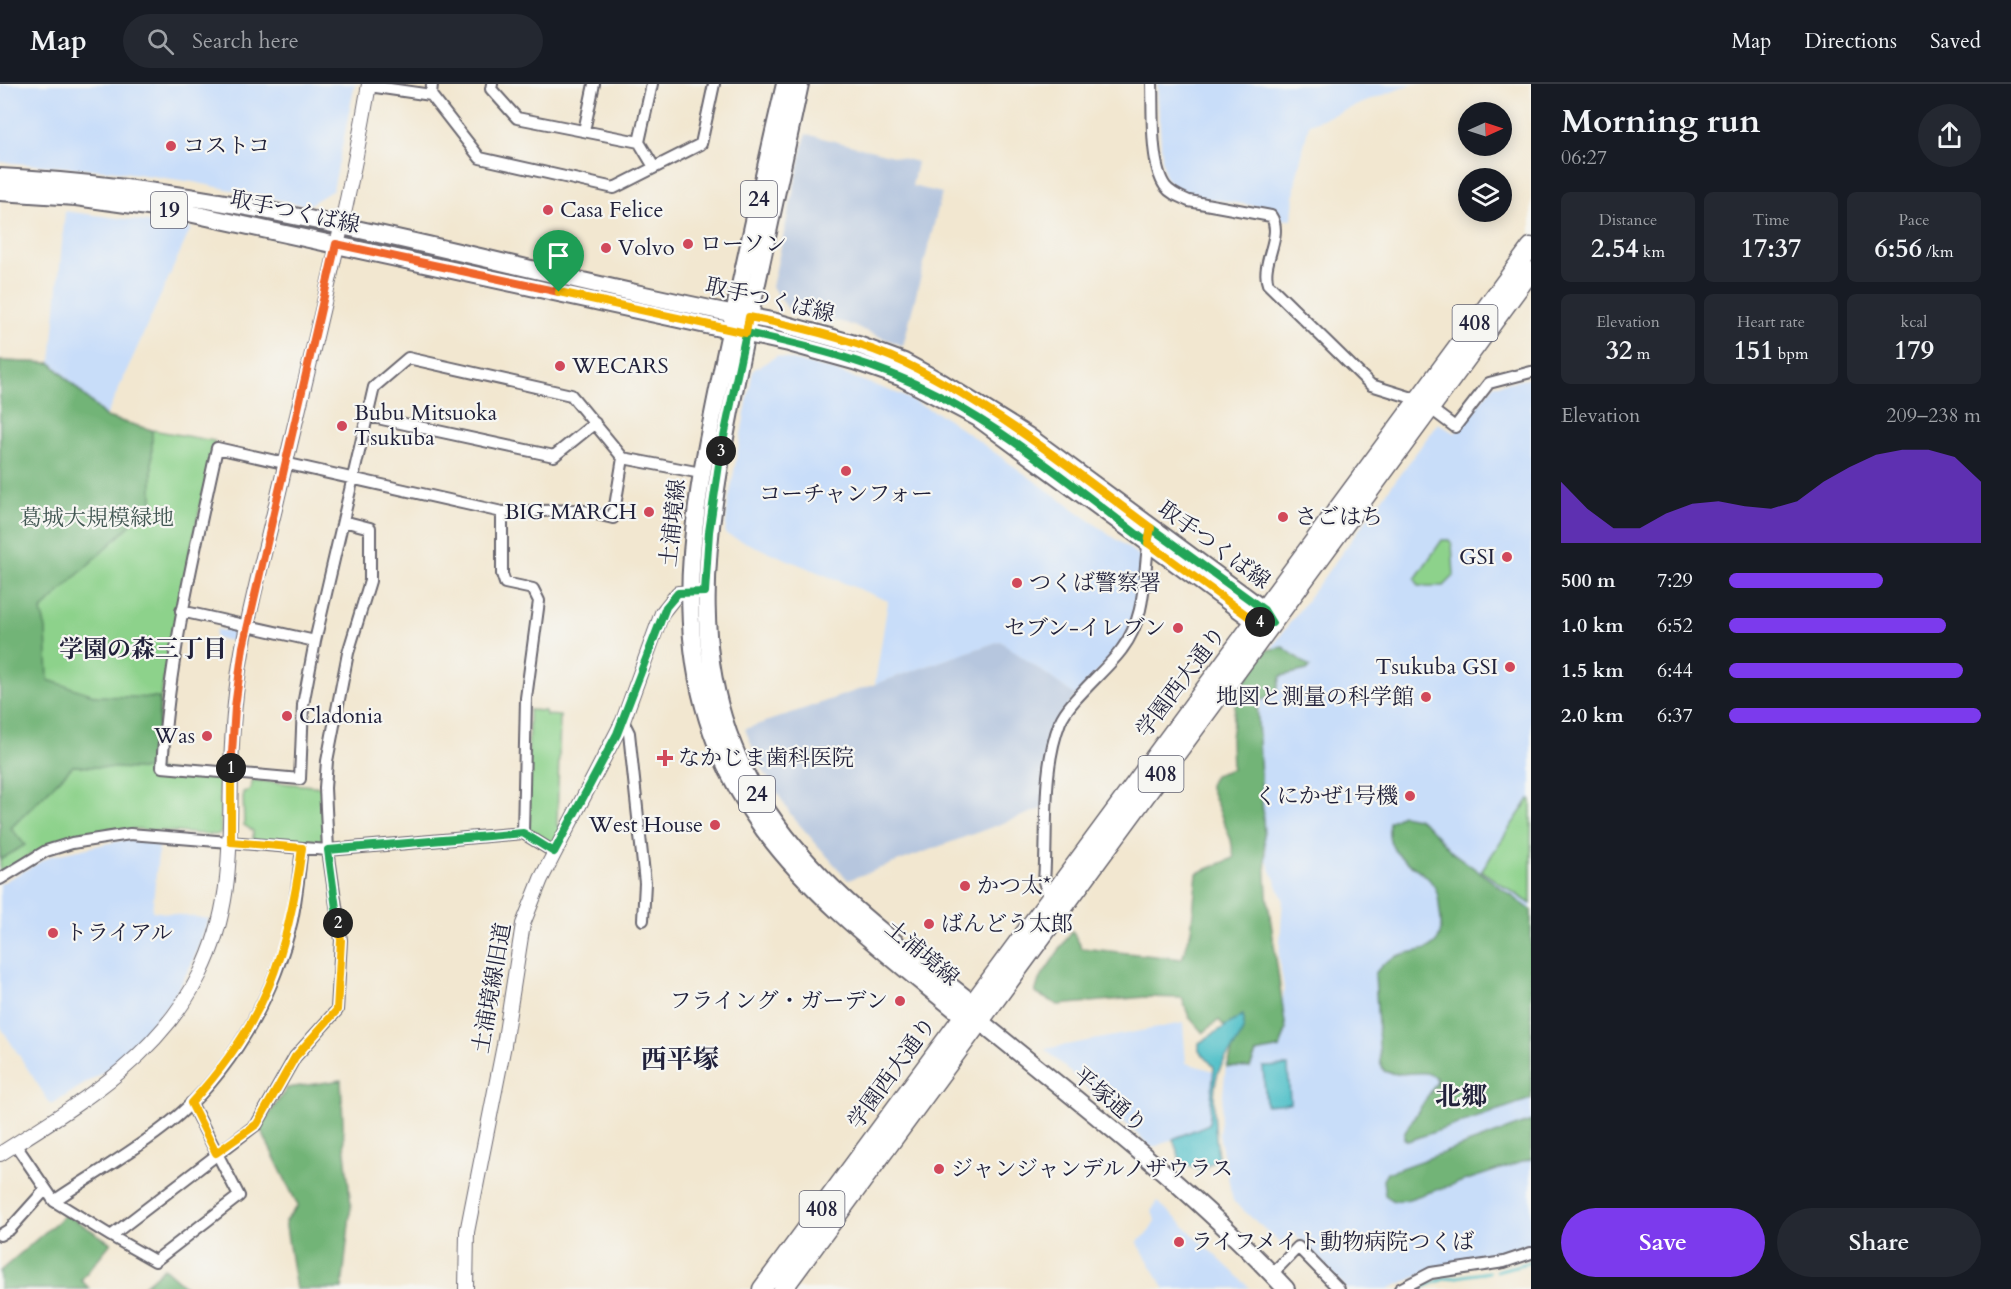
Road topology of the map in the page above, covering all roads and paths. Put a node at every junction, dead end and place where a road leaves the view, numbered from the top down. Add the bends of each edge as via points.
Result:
1 (492, 84) edge
2 (594, 84) edge
3 (652, 84) edge
4 (714, 84) edge
5 (785, 84) edge
6 (800, 84) edge
7 (1152, 84) edge
8 (369, 85) edge
9 (432, 89) edge
10 (584, 131) junction
11 (639, 142) junction
12 (654, 167) junction
13 (0, 177) edge
14 (0, 192) edge
15 (340, 227) junction
16 (336, 244) junction
17 (1531, 247) edge
18 (1531, 271) edge
19 (740, 324) junction
20 (1531, 372) edge
21 (1425, 404) junction
22 (368, 416) junction
23 (595, 423) junction
24 (623, 458) junction
25 (286, 463) junction
26 (701, 473) junction
27 (353, 478) junction
28 (502, 512) junction
29 (343, 521) junction
30 (1149, 535) junction
31 (697, 592) junction
32 (181, 611) junction
33 (1264, 618) junction
34 (248, 627) junction
35 (315, 641) junction
36 (623, 721) junction
37 (231, 773) junction
38 (523, 833) junction
39 (231, 842) junction
40 (302, 848) junction
41 (328, 850) junction
42 (554, 852) junction
43 (0, 879) edge
44 (1050, 898) junction
45 (643, 920) dead end
46 (968, 1010) junction
47 (981, 1022) junction
48 (191, 1103) junction
49 (15, 1144) junction
50 (216, 1153) junction
51 (0, 1154) edge
52 (45, 1190) junction
53 (54, 1200) junction
54 (0, 1235) edge
55 (111, 1236) junction
56 (1531, 1253) edge
57 (1272, 1274) junction
58 (466, 1289) edge
59 (762, 1289) edge
60 (783, 1289) edge
61 (1286, 1289) edge
62 (1339, 1289) edge
63 (1400, 1289) edge

1 - 10 street via 491,89 517,118
2 - 10 street
3 - 11 street
4 - 12 street via 700,144
5 - 19 main road, 土浦境線 / 24
6 - 19 main road, 土浦境線 / 24
7 - 21 street via 1156,160 1165,186 1189,201 1271,216 1275,225 1265,276 1268,284 1371,385
8 - 9 street
8 - 15 street
9 - 12 street via 480,158 614,188
10 - 11 street
11 - 12 street
13 - 15 main road, 取手つくば線 / 19 via 173,194
14 - 16 main road, 取手つくば線 / 19 via 138,205
15 - 16 street
15 - 19 main road, 取手つくば線 / 19
16 - 19 main road, 取手つくば線 / 19
16 - 25 street
17 - 21 highway, 学園西大通り / 408
18 - 21 highway, 学園西大通り / 408
19 - 26 main road, 土浦境線 / 24
19 - 30 main road, 取手つくば線 / 19 via 854,361 935,394
19 - 31 main road, 土浦境線 / 24
20 - 21 street via 1489,383 1455,427
21 - 33 highway, 学園西大通り / 408
22 - 23 street via 554,456
22 - 23 street via 374,387 408,358 571,395
22 - 27 street
23 - 24 street
24 - 26 street
24 - 28 street via 613,518 580,510
25 - 27 street
25 - 32 street via 217,448
25 - 34 street
26 - 31 main road, 土浦境線 / 24 via 689,565
27 - 28 street
27 - 29 street
28 - 38 street via 505,583 533,589 539,601 526,698
29 - 35 street
29 - 41 street via 370,528 372,561 370,581 348,653 327,761
30 - 33 main road, 取手つくば線 / 19
30 - 44 street via 1136,625 1123,648 1062,719 1054,742 1044,882
31 - 36 street, 土浦境線旧道 via 678,593 662,613
31 - 46 main road, 土浦境線 / 24 via 716,689 739,759 768,811 810,863
32 - 34 street
32 - 37 street via 167,700 162,766
33 - 44 highway, 学園西大通り / 408
33 - 47 highway, 学園西大通り / 408
34 - 35 street
34 - 37 street via 235,707
35 - 37 street via 303,705 300,779
36 - 42 street, 土浦境線旧道
36 - 45 street via 629,733 645,883
37 - 39 street
38 - 41 street
38 - 42 street
39 - 40 street
39 - 43 street via 130,834 72,843 46,851
39 - 49 street via 219,922 201,971 180,1008 147,1049 117,1076
40 - 41 street
40 - 48 street via 292,920 273,978 235,1049
41 - 50 street via 341,940 337,1010 295,1057 257,1124
42 - 58 street, 土浦境線旧道 via 531,901 517,951 504,1045 467,1232
44 - 46 highway, 学園西大通り / 408
46 - 47 main road, 平塚通り / 24
46 - 59 highway, 学園西大通り / 408
47 - 57 main road, 平塚通り / 24 via 1204,1208
47 - 60 highway, 学園西大通り / 408
48 - 50 street
48 - 53 street via 144,1142
49 - 51 street
49 - 52 street
50 - 55 street
50 - 55 street via 239,1196 155,1261
52 - 53 street
52 - 54 street
53 - 55 street
56 - 63 street via 1504,1262 1431,1273
57 - 61 main road, 平塚通り / 24
57 - 62 street via 1298,1247

